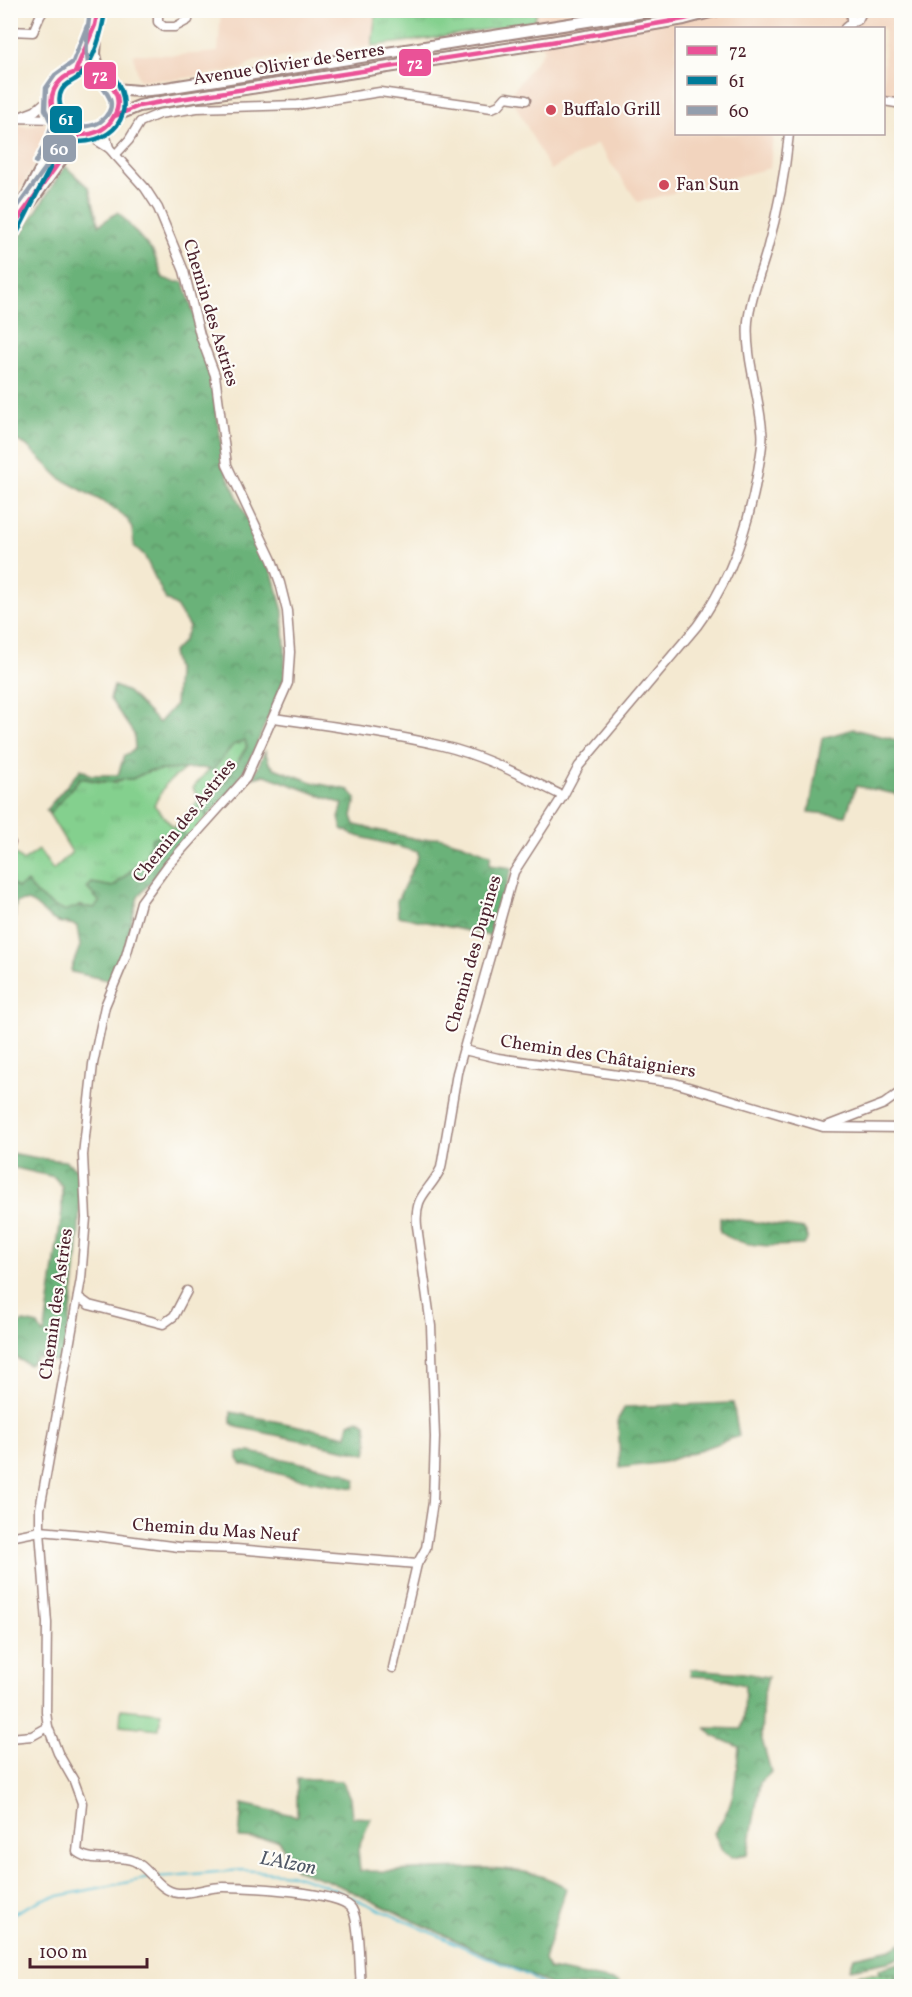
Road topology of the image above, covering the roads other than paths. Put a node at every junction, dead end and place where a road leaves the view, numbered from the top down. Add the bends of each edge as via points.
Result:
1 (98, 10) edge
2 (158, 10) edge
3 (657, 10) edge
4 (718, 10) edge
5 (851, 10) edge
6 (863, 10) edge
7 (40, 12) edge
8 (188, 20) dead end
9 (95, 25) junction
10 (848, 26) edge
11 (10, 31) edge
12 (76, 70) junction
13 (99, 72) junction
14 (115, 89) junction
15 (52, 96) junction
16 (526, 100) dead end
17 (885, 101) edge
18 (902, 104) edge
19 (115, 116) junction
20 (15, 118) edge
21 (58, 122) junction
22 (104, 129) junction
23 (83, 135) junction
24 (789, 135) edge
25 (112, 151) junction
26 (10, 231) edge
27 (274, 718) junction
28 (563, 796) junction
29 (464, 1050) junction
30 (902, 1091) edge
31 (824, 1127) junction
32 (902, 1128) edge
33 (187, 1291) dead end
34 (78, 1297) junction
35 (40, 1531) junction
36 (10, 1537) edge
37 (417, 1564) junction
38 (393, 1668) dead end
39 (48, 1727) junction
40 (10, 1738) edge
41 (361, 1986) edge

1 - 9 main road
2 - 8 street via 158,21 164,27 175,27
3 - 14 main road, Avenue Olivier de Serres via 160,89
4 - 19 main road, Avenue Olivier de Serres via 562,40 167,101
5 - 10 street
6 - 10 street via 858,20
7 - 11 street via 33,32
9 - 12 main road
9 - 13 main road
12 - 13 main road
12 - 15 main road via 60,80
13 - 14 main road
14 - 19 main road
15 - 20 street via 35,111
15 - 21 main road
16 - 25 street via 506,97 492,108 380,92 298,105 186,110 140,122 129,140
17 - 18 street
19 - 22 main road
20 - 21 street
21 - 23 main road
21 - 26 main road via 55,141
22 - 23 main road
22 - 25 street, Chemin des Astries
23 - 25 street, Chemin des Astries
23 - 26 main road
24 - 28 street, Chemin des Dupines via 785,174 748,322 763,443 754,497 733,563 697,626 586,757
25 - 27 street, Chemin des Astries via 158,208 184,271 215,375 227,465 280,583 290,652 288,683
27 - 28 street via 444,746
27 - 34 street, Chemin des Astries via 246,778 168,865 141,902 126,956 105,1006 93,1064 83,1155 86,1218
28 - 29 street, Chemin des Dupines via 514,872
29 - 31 street, Chemin des Châtaigniers via 675,1083
29 - 37 street, Chemin des Dupines via 441,1168 422,1195 416,1216 431,1326 435,1437 433,1502 426,1548
30 - 31 street via 884,1104
31 - 32 street, Chemin des Châtaigniers
33 - 34 street via 174,1316 163,1324 88,1305
34 - 35 street, Chemin des Astries via 40,1509
35 - 36 street, Chemin du Mas Neuf
35 - 37 street, Chemin du Mas Neuf via 179,1547
35 - 39 street, Chemin des Astries via 47,1623
37 - 38 street, Chemin des Dupines
39 - 40 street via 32,1736
39 - 41 street, Chemin des Astries via 82,1803 77,1852 86,1859 135,1861 161,1885 177,1893 222,1887 276,1889 322,1896 347,1905 354,1918

